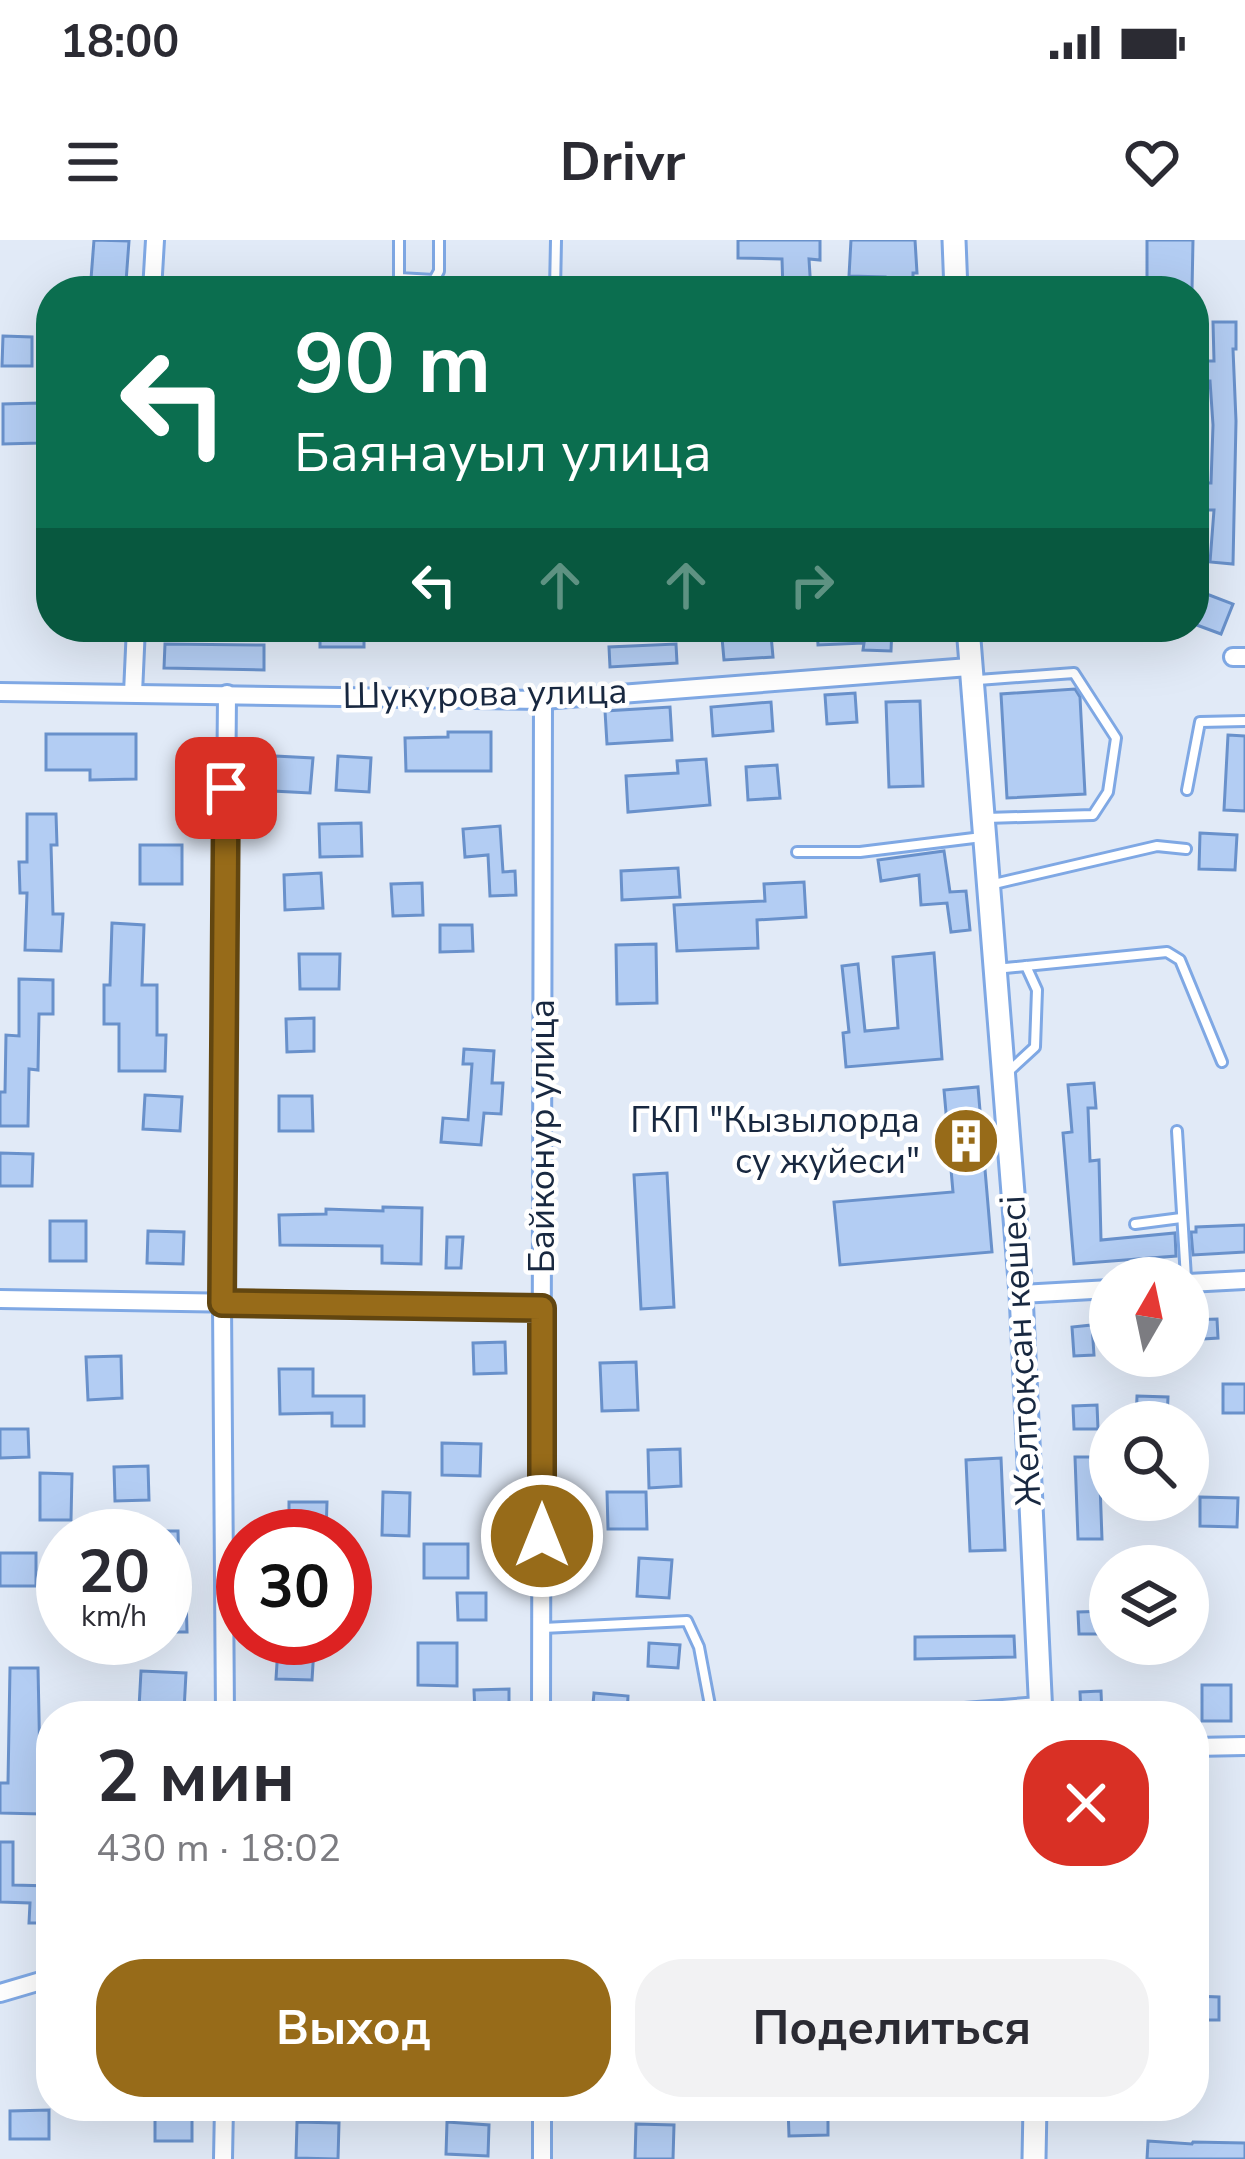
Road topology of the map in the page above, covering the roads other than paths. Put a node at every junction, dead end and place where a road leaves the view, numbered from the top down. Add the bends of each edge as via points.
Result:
1 (155, 240) edge
2 (399, 240) edge
3 (439, 240) edge
4 (556, 240) edge
5 (954, 240) edge
6 (153, 276) edge
7 (398, 276) edge
8 (436, 276) edge
9 (555, 276) edge
10 (955, 276) edge
11 (135, 642) edge
12 (969, 642) edge
13 (970, 674) junction
14 (0, 692) edge
15 (133, 693) junction
16 (227, 694) junction
17 (543, 700) junction
18 (1245, 721) edge
19 (1187, 790) dead end
20 (982, 828) junction
21 (1186, 849) dead end
22 (797, 852) dead end
23 (987, 886) junction
24 (1026, 966) junction
25 (994, 969) junction
26 (1222, 1062) dead end
27 (1003, 1076) junction
28 (1177, 1132) dead end
29 (1181, 1218) junction
30 (1135, 1224) dead end
31 (1185, 1257) edge
32 (1245, 1280) edge
33 (1209, 1281) edge
34 (1089, 1289) edge
35 (1021, 1294) junction
36 (0, 1299) edge
37 (222, 1303) junction
38 (542, 1308) junction
39 (542, 1628) junction
40 (225, 1701) edge
41 (541, 1701) edge
42 (709, 1701) edge
43 (1041, 1701) edge
44 (1245, 1746) edge
45 (1209, 1747) edge
46 (36, 1982) edge
47 (0, 1993) edge
48 (224, 2121) edge
49 (542, 2121) edge
50 (1035, 2121) edge
51 (223, 2159) edge
52 (542, 2159) edge
53 (1034, 2159) edge

1 - 6 street
2 - 7 lane
3 - 8 lane
4 - 9 lane
5 - 10 street
11 - 15 street
12 - 13 street, Желтоқсан көшесі
13 - 17 street, Шукурова улица
13 - 20 street, Желтоқсан көшесі
13 - 20 lane via 1074,674 1116,738 1108,792 1093,815
14 - 15 street, Шукурова улица
15 - 16 street, Шукурова улица
16 - 17 street, Шукурова улица
16 - 37 street
17 - 38 street, Байконур улица
18 - 19 lane via 1200,722
20 - 22 lane via 860,851
20 - 23 street, Желтоқсан көшесі
21 - 23 lane via 1156,846
23 - 25 street, Желтоқсан көшесі
24 - 25 lane
24 - 26 lane via 1168,952 1180,960
24 - 27 lane via 1036,990 1035,1047
25 - 27 street, Желтоқсан көшесі
27 - 35 street, Желтоқсан көшесі
28 - 29 lane
29 - 30 lane
29 - 31 lane
32 - 33 street
34 - 35 street
35 - 43 street, Желтоқсан көшесі
36 - 37 street
37 - 38 street
37 - 40 street
38 - 39 street, Байконур улица
39 - 41 street, Байконур улица
39 - 42 lane via 686,1621
44 - 45 street
46 - 47 street
48 - 51 street
49 - 52 street
50 - 53 street

